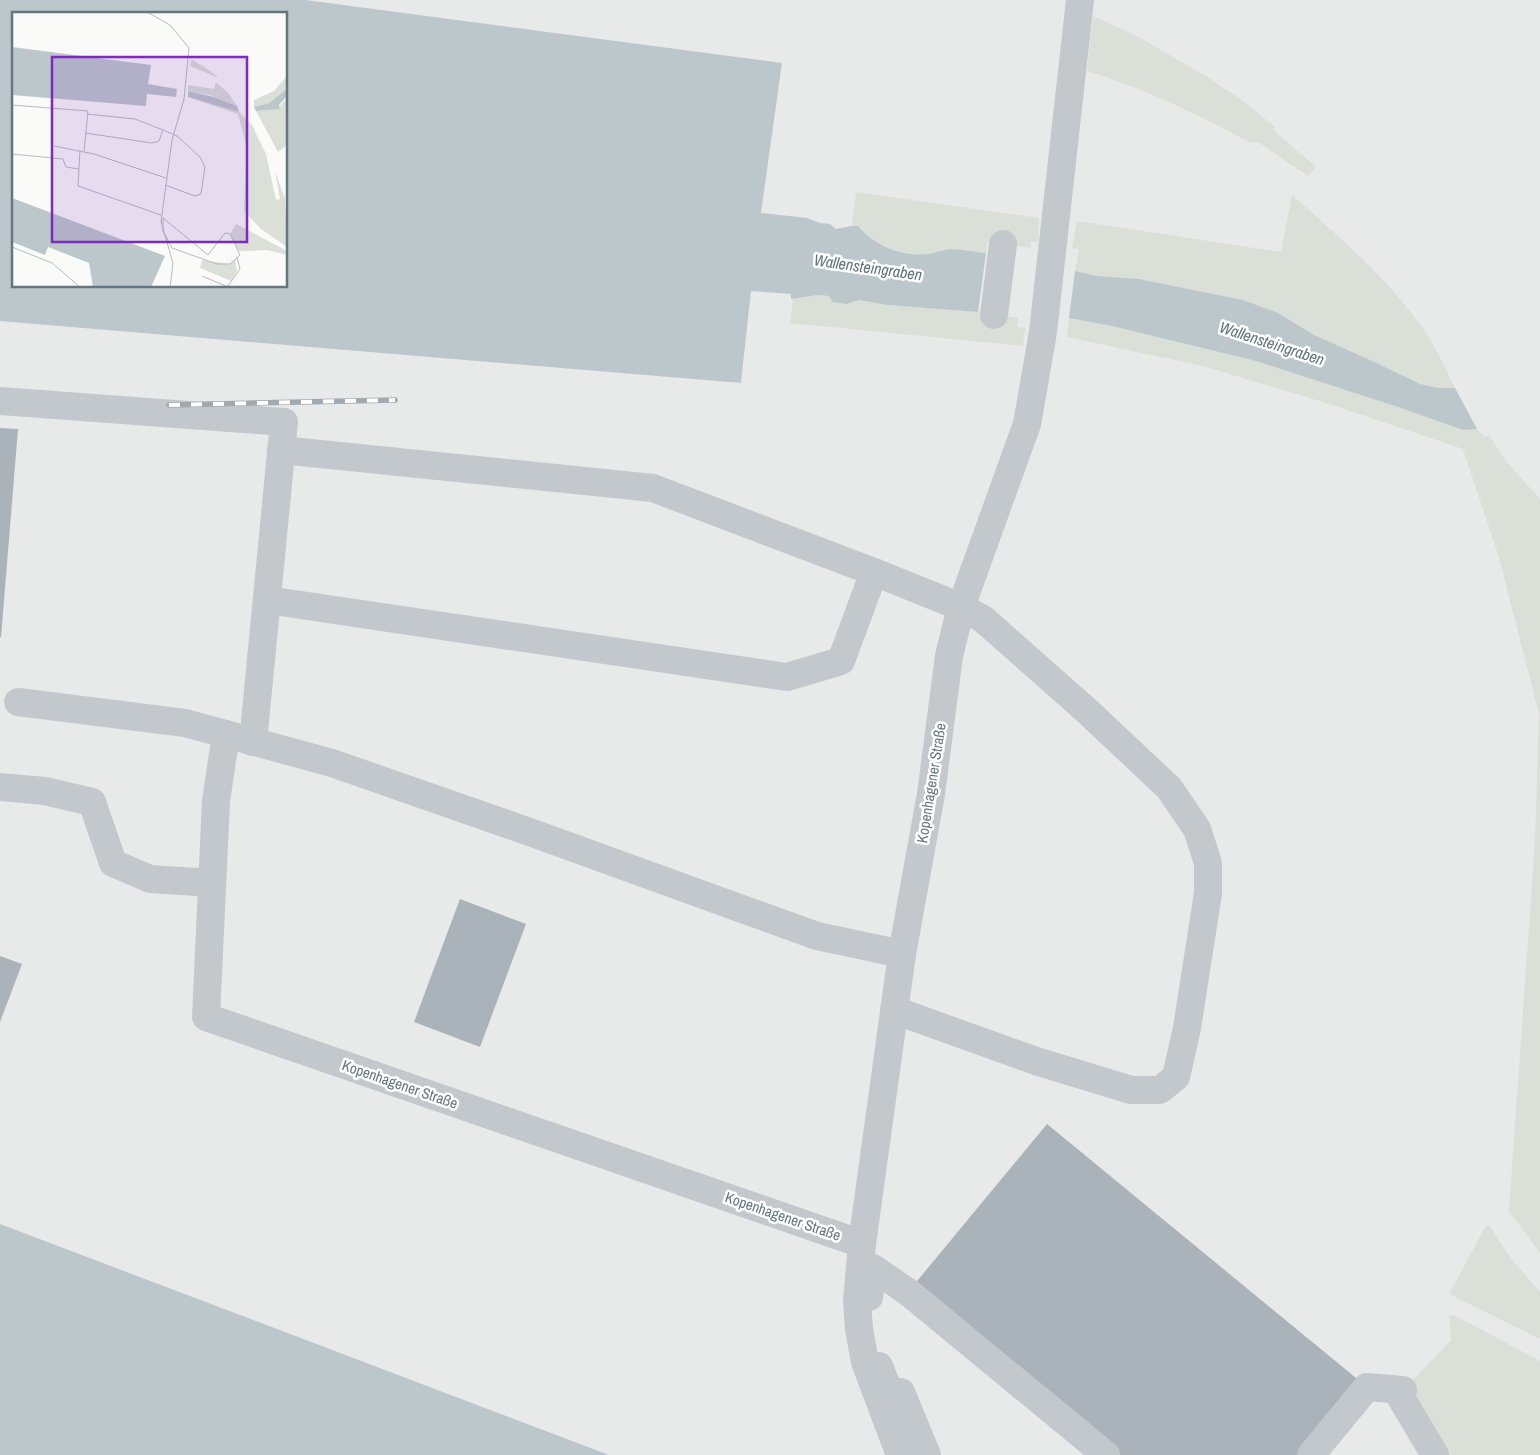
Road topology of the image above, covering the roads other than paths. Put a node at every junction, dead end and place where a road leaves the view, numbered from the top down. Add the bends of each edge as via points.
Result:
1 (1080, 0) edge
2 (1003, 244) dead end
3 (994, 315) dead end
4 (0, 401) edge
5 (281, 450) junction
6 (874, 572) junction
7 (267, 600) junction
8 (961, 607) junction
9 (18, 702) dead end
10 (226, 734) junction
11 (253, 742) junction
12 (0, 787) edge
13 (212, 883) junction
14 (902, 954) junction
15 (894, 1010) junction
16 (862, 1244) junction
17 (888, 1386) junction
18 (900, 1455) edge
19 (927, 1455) edge
20 (1106, 1455) edge
21 (1311, 1455) edge
22 (1435, 1455) edge

1 - 8 street, Kopenhagener Straße via 1043,332 1027,424
2 - 3 street
4 - 5 street via 284,422
5 - 6 street via 653,488
5 - 7 street
6 - 7 street via 841,661 787,677
6 - 8 street
7 - 11 street
8 - 14 street, Kopenhagener Straße via 949,656 931,794
8 - 15 street via 983,619 1169,788 1197,829 1208,863 1208,893 1187,1028 1176,1076 1160,1090 1131,1090 1036,1061
9 - 10 street via 185,723
10 - 11 street
10 - 13 street, Kopenhagener Straße via 216,801
11 - 14 street via 332,763 816,936
12 - 13 street via 45,791 92,802 113,863 150,879
13 - 16 street, Kopenhagener Straße via 206,1017
14 - 15 street, Kopenhagener Straße
15 - 16 street, Kopenhagener Straße
16 - 17 street, Kopenhagener Straße via 857,1301 865,1362
17 - 18 street, Kopenhagener Straße
17 - 19 street via 891,1397 901,1392
17 - 20 street via 879,1366 870,1329 873,1268 908,1292
21 - 22 street via 1367,1387 1403,1390 1401,1398

